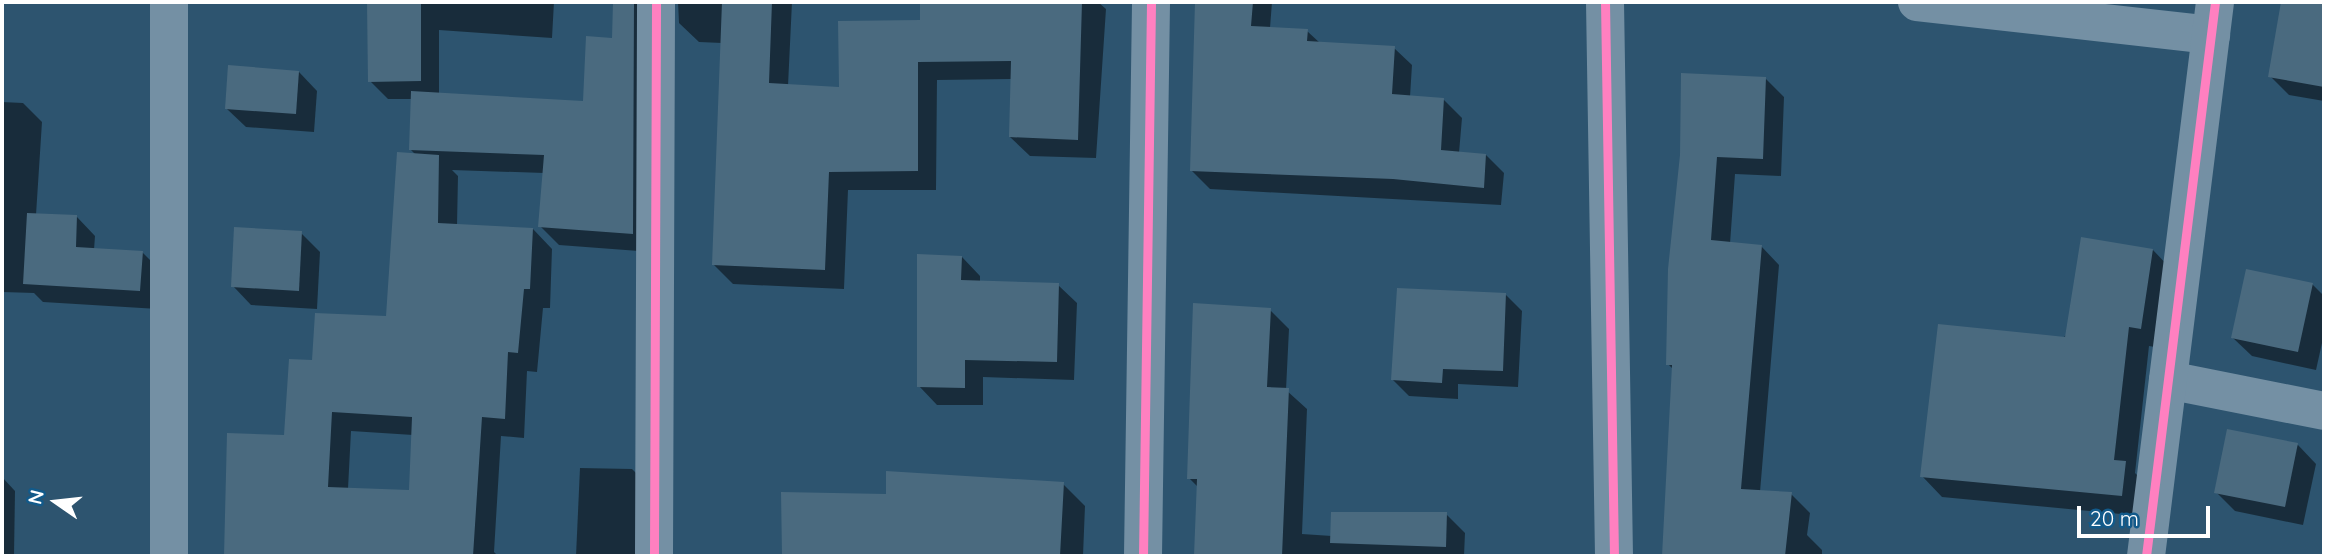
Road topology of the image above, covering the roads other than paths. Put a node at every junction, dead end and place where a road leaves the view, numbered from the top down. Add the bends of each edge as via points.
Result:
1 (169, 2) edge
2 (656, 2) edge
3 (1151, 2) edge
4 (1605, 2) edge
5 (1917, 2) edge
6 (2213, 18) edge
7 (2168, 380) junction
8 (2324, 411) edge
9 (169, 556) edge
10 (653, 556) edge
11 (1143, 556) edge
12 (1614, 556) edge
13 (2146, 556) edge

1 - 9 street
2 - 10 street
3 - 11 street
4 - 12 street
5 - 6 street
6 - 7 street
7 - 8 street
7 - 13 street

